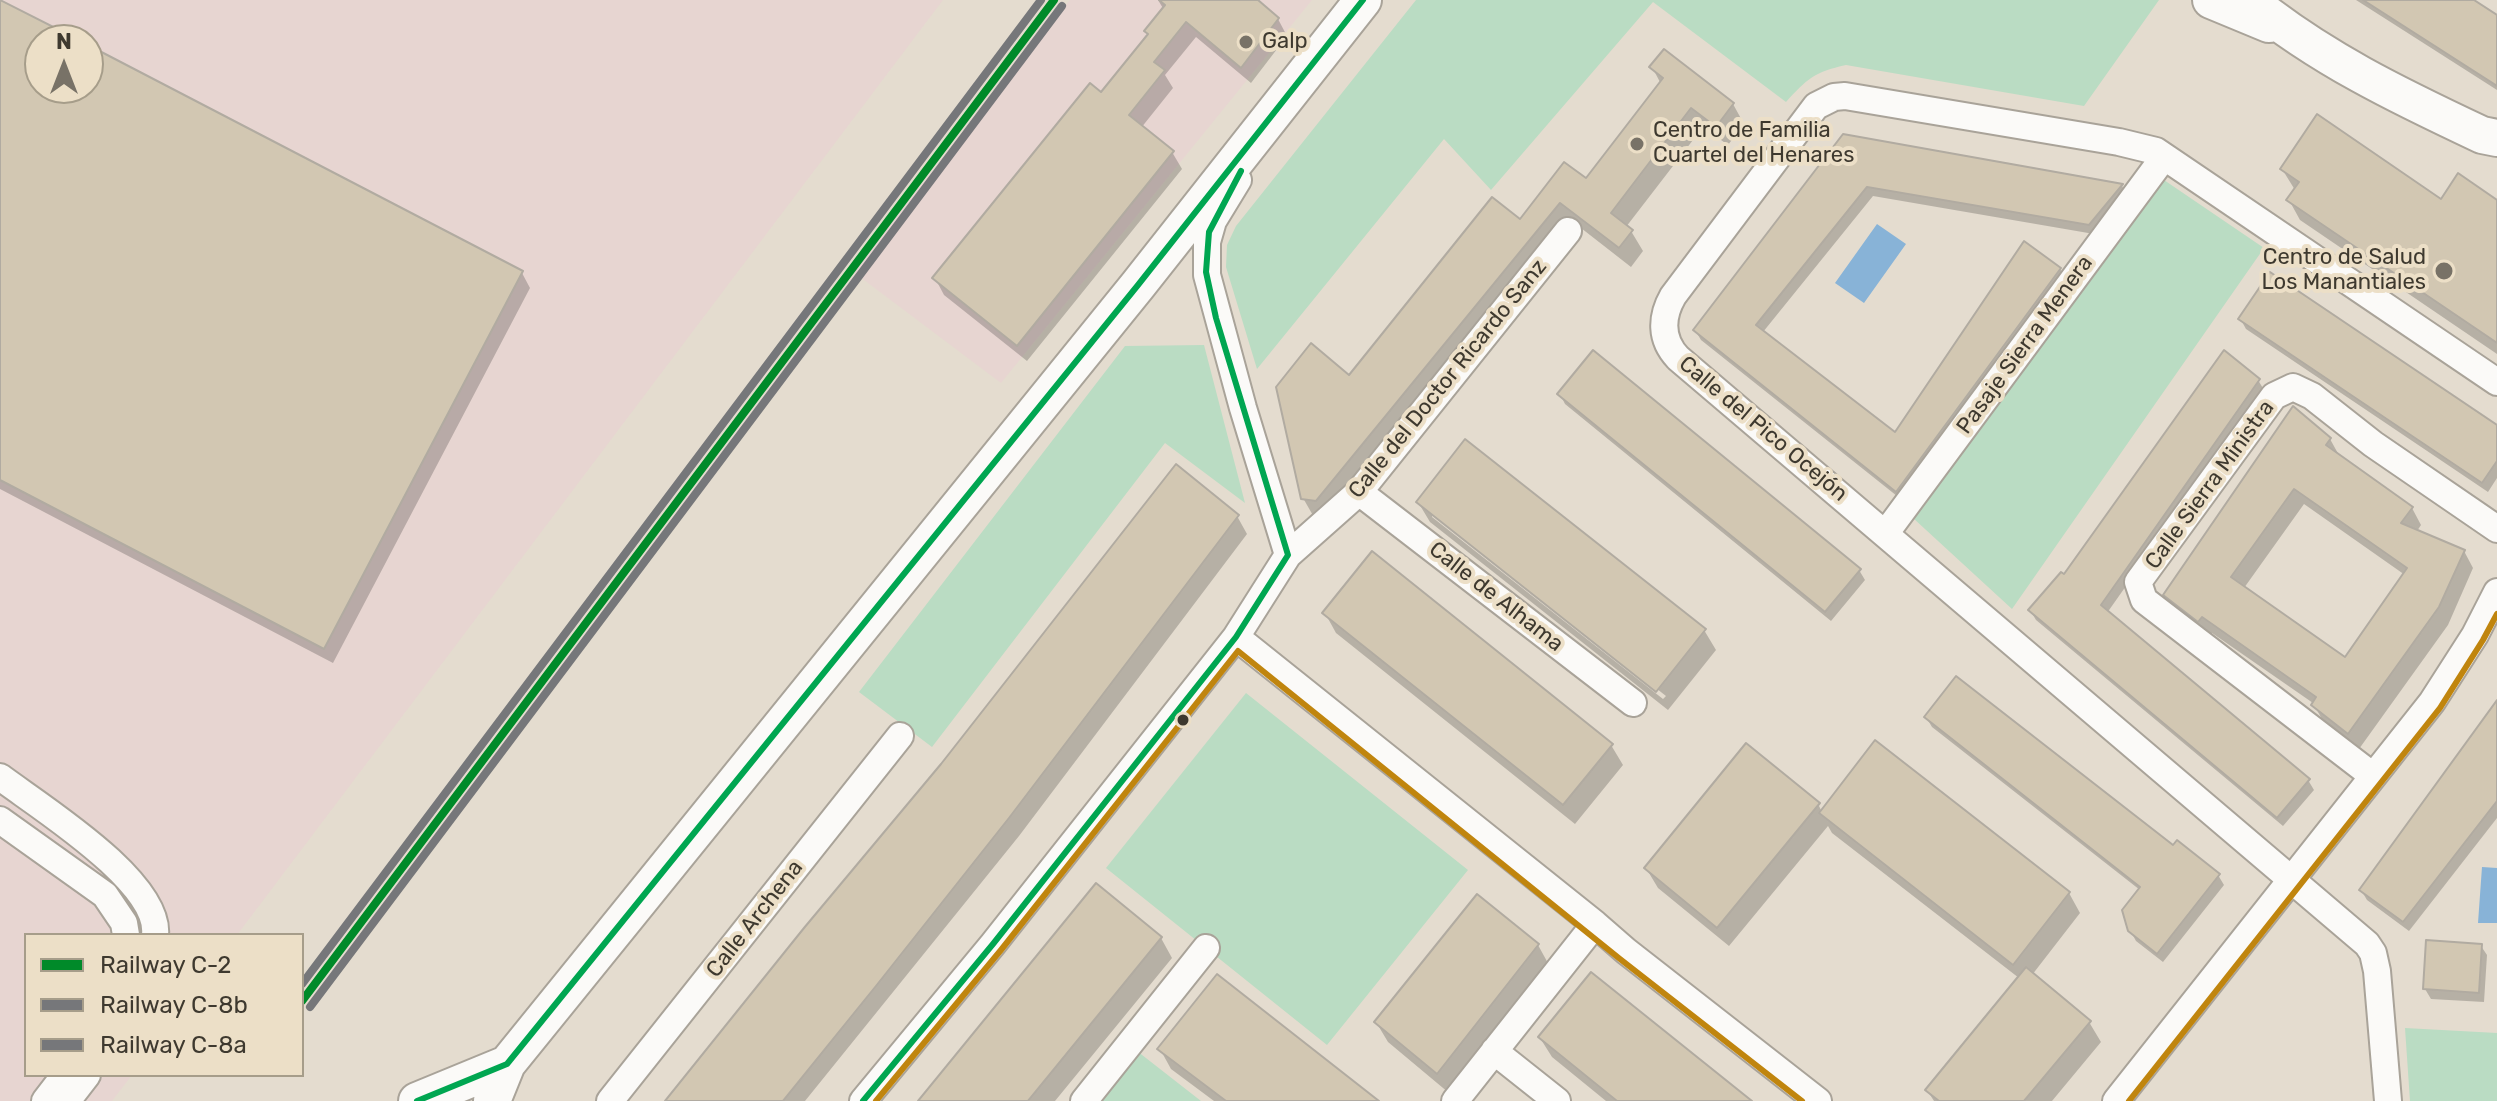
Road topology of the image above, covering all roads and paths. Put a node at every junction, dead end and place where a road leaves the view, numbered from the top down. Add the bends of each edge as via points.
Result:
1 (1363, 0) edge
2 (2211, 0) edge
3 (2249, 0) edge
4 (2289, 32) junction
5 (1252, 138) junction
6 (2492, 141) edge
7 (2164, 157) junction
8 (1568, 231) dead end
9 (2497, 382) edge
10 (1359, 492) junction
11 (2497, 529) edge
12 (1885, 534) junction
13 (1288, 555) junction
14 (2497, 592) edge
15 (1236, 637) junction
16 (1633, 703) dead end
17 (900, 736) dead end
18 (2373, 776) junction
19 (0, 777) edge
20 (0, 820) edge
21 (2293, 880) junction
22 (1595, 924) junction
23 (126, 933) edge
24 (155, 933) edge
25 (1206, 948) dead end
26 (1494, 1051) junction
27 (507, 1064) junction
28 (63, 1077) edge
29 (85, 1077) edge
30 (437, 1099) edge
31 (45, 1101) edge
32 (67, 1101) edge
33 (492, 1101) edge
34 (610, 1101) edge
35 (863, 1101) edge
36 (1084, 1101) edge
37 (1455, 1101) edge
38 (1557, 1101) edge
39 (1818, 1101) edge
40 (2116, 1101) edge
41 (2388, 1101) edge

1 - 5 main road
2 - 4 main road
3 - 4 main road
4 - 6 main road via 2374,83
5 - 13 street via 1235,187 1213,221 1207,275
5 - 27 main road
7 - 9 street, Calle del Pico Ocejón
7 - 12 street, Pasaje Sierra Menera
7 - 12 street, Calle del Pico Ocejón via 2119,142 1834,97 1816,106 1673,296 1664,316 1672,352
8 - 10 street, Calle del Doctor Ricardo Sanz
10 - 13 street, Calle del Doctor Ricardo Sanz
10 - 16 street, Calle de Alhama
11 - 18 street, Calle Sierra Ministra via 2293,387 2274,396 2138,582 2144,600
12 - 21 street, Calle del Pico Ocejón
13 - 15 street, Calle del Doctor Ricardo Sanz
14 - 18 street via 2432,702
15 - 22 street
15 - 35 street, Calle del Doctor Ricardo Sanz
17 - 34 street, Calle Archena
18 - 21 street
19 - 24 street via 119,867 142,892
20 - 23 street via 105,895
21 - 40 street
21 - 41 street, Calle del Pico Ocejón via 2373,953
22 - 26 street
22 - 39 street
25 - 36 street
26 - 37 street
26 - 38 street
27 - 30 main road
27 - 33 main road
28 - 31 street
29 - 32 street

